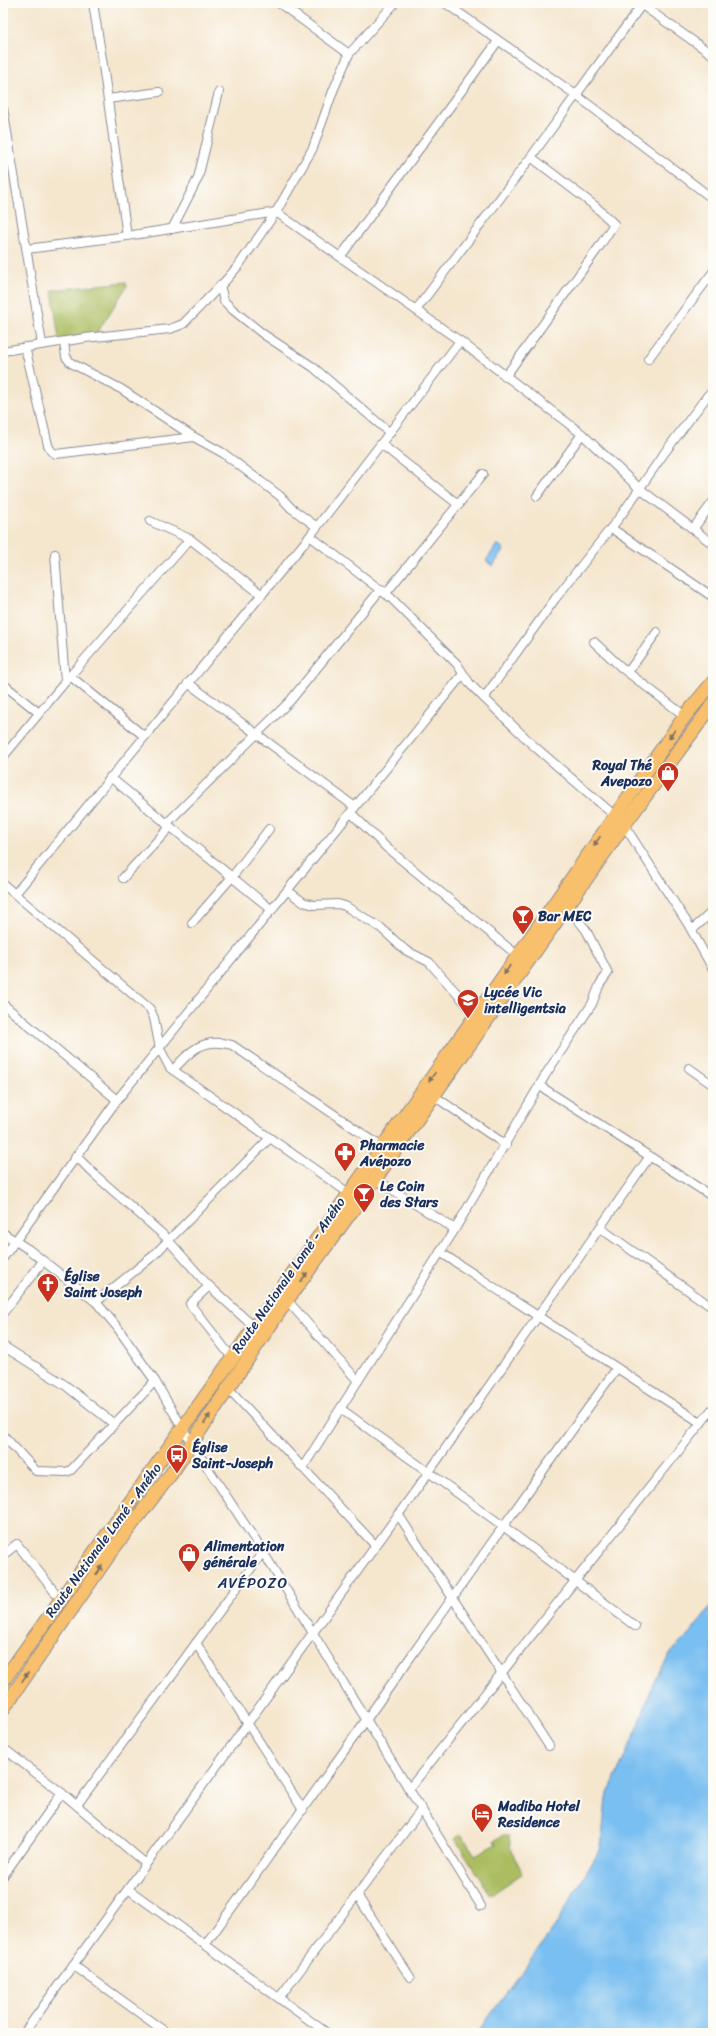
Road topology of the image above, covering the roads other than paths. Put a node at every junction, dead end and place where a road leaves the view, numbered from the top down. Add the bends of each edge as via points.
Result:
1 (92, 3) edge
2 (279, 3) edge
3 (394, 3) edge
4 (445, 3) edge
5 (641, 4) edge
6 (498, 41) junction
7 (349, 54) junction
8 (713, 55) edge
9 (159, 92) dead end
10 (219, 92) dead end
11 (576, 95) junction
12 (108, 99) junction
13 (3, 108) edge
14 (6, 140) edge
15 (531, 156) junction
16 (713, 199) edge
17 (276, 212) junction
18 (172, 229) junction
19 (127, 236) junction
20 (27, 249) junction
21 (341, 256) junction
22 (713, 272) edge
23 (220, 285) junction
24 (416, 310) junction
25 (460, 341) junction
26 (64, 342) junction
27 (42, 344) junction
28 (25, 347) junction
29 (3, 351) edge
30 (648, 359) dead end
31 (505, 377) junction
32 (708, 395) dead end
33 (390, 433) junction
34 (582, 434) junction
35 (194, 437) junction
36 (381, 444) junction
37 (483, 474) dead end
38 (640, 489) junction
39 (537, 496) dead end
40 (713, 502) edge
41 (459, 505) junction
42 (150, 521) dead end
43 (317, 527) junction
44 (611, 528) junction
45 (693, 529) junction
46 (310, 536) junction
47 (190, 539) junction
48 (713, 544) edge
49 (55, 554) dead end
50 (383, 591) junction
51 (262, 595) junction
52 (713, 597) edge
53 (657, 632) dead end
54 (594, 642) dead end
55 (628, 672) junction
56 (463, 674) junction
57 (68, 679) junction
58 (713, 682) edge
59 (188, 683) junction
60 (3, 684) edge
61 (484, 698) junction
62 (713, 704) edge
63 (39, 713) junction
64 (685, 716) junction
65 (257, 735) junction
66 (144, 736) junction
67 (3, 757) edge
68 (110, 777) junction
69 (353, 810) junction
70 (614, 815) junction
71 (624, 824) junction
72 (168, 826) junction
73 (269, 829) dead end
74 (232, 877) junction
75 (123, 878) dead end
76 (3, 884) edge
77 (288, 891) junction
78 (15, 894) junction
79 (567, 906) junction
80 (272, 910) junction
81 (713, 911) edge
82 (192, 923) dead end
83 (692, 930) junction
84 (517, 955) junction
85 (713, 969) edge
86 (3, 1004) edge
87 (476, 1015) junction
88 (160, 1049) junction
89 (689, 1068) dead end
90 (172, 1070) junction
91 (713, 1084) edge
92 (540, 1086) junction
93 (434, 1096) junction
94 (117, 1100) junction
95 (270, 1138) junction
96 (506, 1145) junction
97 (382, 1147) junction
98 (76, 1156) junction
99 (650, 1156) junction
100 (375, 1179) junction
101 (350, 1194) junction
102 (713, 1197) edge
103 (600, 1228) junction
104 (455, 1229) junction
105 (3, 1233) edge
106 (168, 1240) junction
107 (16, 1242) junction
108 (440, 1252) junction
109 (3, 1258) edge
110 (43, 1261) junction
111 (208, 1286) junction
112 (287, 1300) junction
113 (96, 1302) junction
114 (713, 1308) edge
115 (3, 1312) edge
116 (538, 1316) junction
117 (254, 1327) junction
118 (3, 1346) edge
119 (233, 1358) junction
120 (618, 1368) junction
121 (155, 1381) junction
122 (358, 1381) junction
123 (229, 1389) junction
124 (713, 1408) edge
125 (341, 1409) junction
126 (701, 1423) junction
127 (114, 1424) junction
128 (184, 1428) junction
129 (3, 1435) edge
130 (192, 1444) junction
131 (302, 1467) junction
132 (429, 1472) junction
133 (398, 1514) junction
134 (503, 1526) junction
135 (375, 1545) junction
136 (263, 1552) junction
137 (3, 1555) edge
138 (575, 1581) junction
139 (453, 1598) junction
140 (61, 1600) junction
141 (635, 1626) dead end
142 (312, 1632) junction
143 (196, 1643) junction
144 (502, 1672) junction
145 (3, 1681) edge
146 (3, 1709) edge
147 (366, 1719) junction
148 (247, 1724) junction
149 (549, 1746) dead end
150 (3, 1748) edge
151 (410, 1789) junction
152 (62, 1793) junction
153 (77, 1805) junction
154 (422, 1809) junction
155 (303, 1810) junction
156 (146, 1864) junction
157 (3, 1876) edge
158 (128, 1890) junction
159 (358, 1895) junction
160 (481, 1906) dead end
161 (205, 1945) junction
162 (73, 1965) junction
163 (410, 1977) dead end
164 (279, 1998) junction
165 (24, 2033) edge
166 (167, 2033) edge
167 (327, 2033) edge

1 - 12 street
2 - 7 street
3 - 7 street
4 - 6 street
5 - 8 street
5 - 11 street
6 - 11 street
6 - 21 street
7 - 17 street via 312,148
9 - 12 street
10 - 18 street via 198,178
11 - 15 street
11 - 16 street
12 - 19 street
13 - 14 street
14 - 20 street
15 - 24 street
15 - 31 street via 614,224
17 - 18 street
17 - 21 street
17 - 23 street via 239,265
18 - 19 street
19 - 20 street
20 - 27 street
21 - 24 street
22 - 30 street
23 - 26 street via 183,324 170,329
23 - 33 street via 224,301 233,310 263,334 313,367
24 - 25 street
25 - 31 street
25 - 33 street
26 - 27 street
26 - 35 street via 66,357 71,363 127,392
27 - 28 street
28 - 29 street
28 - 35 street via 48,445 56,454
31 - 34 street
32 - 38 street
33 - 36 street
34 - 38 street
34 - 39 street
35 - 43 street via 224,453
36 - 41 street
36 - 43 street
37 - 41 street
38 - 44 street
38 - 45 street
40 - 45 street
41 - 50 street
42 - 47 street
43 - 46 street
44 - 52 street
44 - 61 street via 555,599
45 - 48 street
46 - 50 street
46 - 51 street
47 - 51 street
47 - 57 street
49 - 57 street
50 - 56 street via 457,664
50 - 65 street via 290,701
51 - 59 street
53 - 55 street
54 - 55 street
55 - 64 street
56 - 61 street
56 - 69 street
57 - 63 street
57 - 66 street
58 - 64 highway, Route Nationale Lomé - Aného
59 - 65 street
59 - 66 street
60 - 63 street
61 - 70 street via 534,746
62 - 71 highway, Route Nationale Lomé - Aného
63 - 67 street
64 -> 70 highway, Route Nationale Lomé - Aného
65 - 69 street
65 - 72 street
66 - 68 street
68 - 72 street
68 - 78 street
69 - 77 street
69 - 84 street via 387,848
70 -> 84 highway, Route Nationale Lomé - Aného
71 - 79 highway, Route Nationale Lomé - Aného
71 - 83 street
72 - 74 street
72 - 75 street
73 - 74 street
74 - 80 street
74 - 82 street
76 - 78 street
77 - 80 street
77 - 87 street via 303,902 314,905 345,906 381,928 405,950 429,962
78 - 88 street via 150,1009
79 - 92 street via 586,930 608,973 600,984 592,1004
79 - 93 highway, Route Nationale Lomé - Aného
80 - 88 street
81 - 83 street
83 - 85 street
84 -> 87 highway, Route Nationale Lomé - Aného
86 - 94 street
87 -> 97 highway, Route Nationale Lomé - Aného
88 - 90 street
88 - 94 street
89 - 91 street
90 - 95 street
90 - 97 street via 190,1051 206,1043 221,1042 232,1045
92 - 96 street
92 - 99 street
93 - 96 street
93 - 100 highway, Route Nationale Lomé - Aného
94 - 98 street
95 - 101 street
95 - 106 street
96 - 104 street
97 - 101 highway, Route Nationale Lomé - Aného
98 - 106 street
98 - 107 street
99 - 102 street
99 - 103 street
100 - 104 street
112 -> 100 highway, Route Nationale Lomé - Aného
101 - 117 highway, Route Nationale Lomé - Aného
103 - 114 street
103 - 116 street
104 - 108 street
105 - 107 street
106 - 111 street
106 - 113 street via 153,1256
107 - 109 street
107 - 110 street
108 - 116 street
108 - 122 street
110 - 113 street
110 - 115 street
111 - 117 street
111 - 119 street via 190,1304
112 - 122 street
112 - 123 highway, Route Nationale Lomé - Aného
113 - 121 street
116 - 120 street
116 - 132 street
117 - 119 highway, Route Nationale Lomé - Aného
118 - 127 street via 65,1385
119 - 128 highway, Route Nationale Lomé - Aného
120 - 126 street
120 - 134 street
121 - 127 street
121 - 128 street
122 - 125 street
130 -> 123 highway, Route Nationale Lomé - Aného
123 - 131 street
124 - 126 street
125 - 131 street
125 - 132 street
126 - 138 street
127 - 129 street via 71,1470 61,1473 36,1471
128 - 130 street
128 - 140 highway, Route Nationale Lomé - Aného
130 - 136 street
146 -> 130 highway, Route Nationale Lomé - Aného via 113,1549
131 - 135 street
132 - 133 street
132 - 134 street
133 - 135 street
133 - 139 street
134 - 138 street
134 - 139 street
135 - 142 street
136 - 142 street
136 - 143 street
137 - 140 street via 17,1544
138 - 141 street
138 - 144 street
139 - 144 street
139 - 147 street
140 - 145 highway, Route Nationale Lomé - Aného
142 - 147 street
142 - 148 street
143 - 148 street
143 - 153 street
144 - 149 street
144 - 151 street
147 - 151 street
147 - 155 street
148 - 155 street
148 - 156 street
150 - 152 street
151 - 154 street
152 - 153 street
152 - 157 street
153 - 156 street
154 - 159 street
154 - 160 street
155 - 161 street
156 - 158 street
158 - 161 street
158 - 162 street
159 - 163 street
159 - 164 street
161 - 164 street
162 - 165 street
162 - 166 street
164 - 167 street

